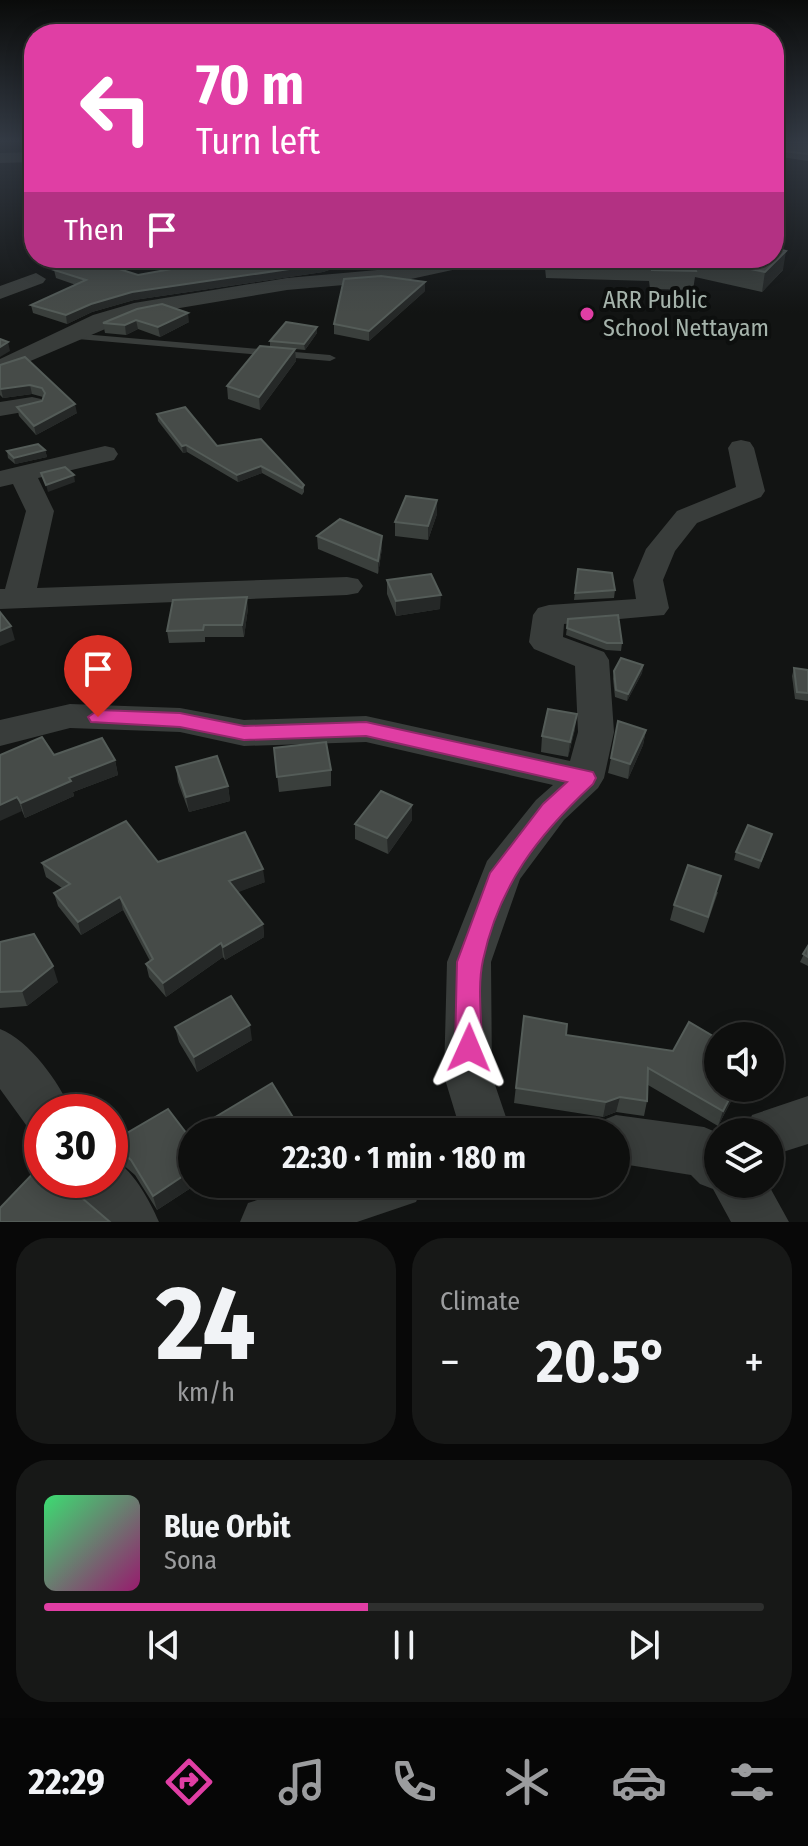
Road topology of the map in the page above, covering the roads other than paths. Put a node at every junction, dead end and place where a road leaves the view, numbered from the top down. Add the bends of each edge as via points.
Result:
1 (435, 268) edge
2 (36, 279) dead end
3 (0, 293) edge
4 (70, 336) junction
5 (330, 358) dead end
6 (0, 367) edge
7 (32, 404) edge
8 (0, 409) edge
9 (741, 448) dead end
10 (105, 454) dead end
11 (11, 476) edge
12 (347, 586) dead end
13 (9, 598) edge
14 (0, 733) edge
15 (585, 778) junction
16 (0, 1051) edge
17 (33, 1094) edge
18 (482, 1118) edge
19 (808, 1120) edge
20 (784, 1128) edge
21 (630, 1142) edge
22 (704, 1160) edge
23 (114, 1198) edge
24 (350, 1198) edge
25 (745, 1198) edge
26 (132, 1222) edge
27 (267, 1222) edge
28 (762, 1222) edge

1 - 4 street via 267,286 136,309 108,316
2 - 3 street
4 - 5 lane
4 - 6 street
7 - 8 street
9 - 15 street via 751,491 687,517 661,549 648,580 653,608 549,615 546,642 592,660 596,732
10 - 11 street
11 - 13 street via 40,511
12 - 13 street
14 - 15 street via 70,716 180,720 244,733 366,729
15 - 18 street via 550,810 502,873 469,962 468,1076
16 - 17 street
19 - 20 street
21 - 22 street
23 - 26 street
24 - 27 street
25 - 28 street

